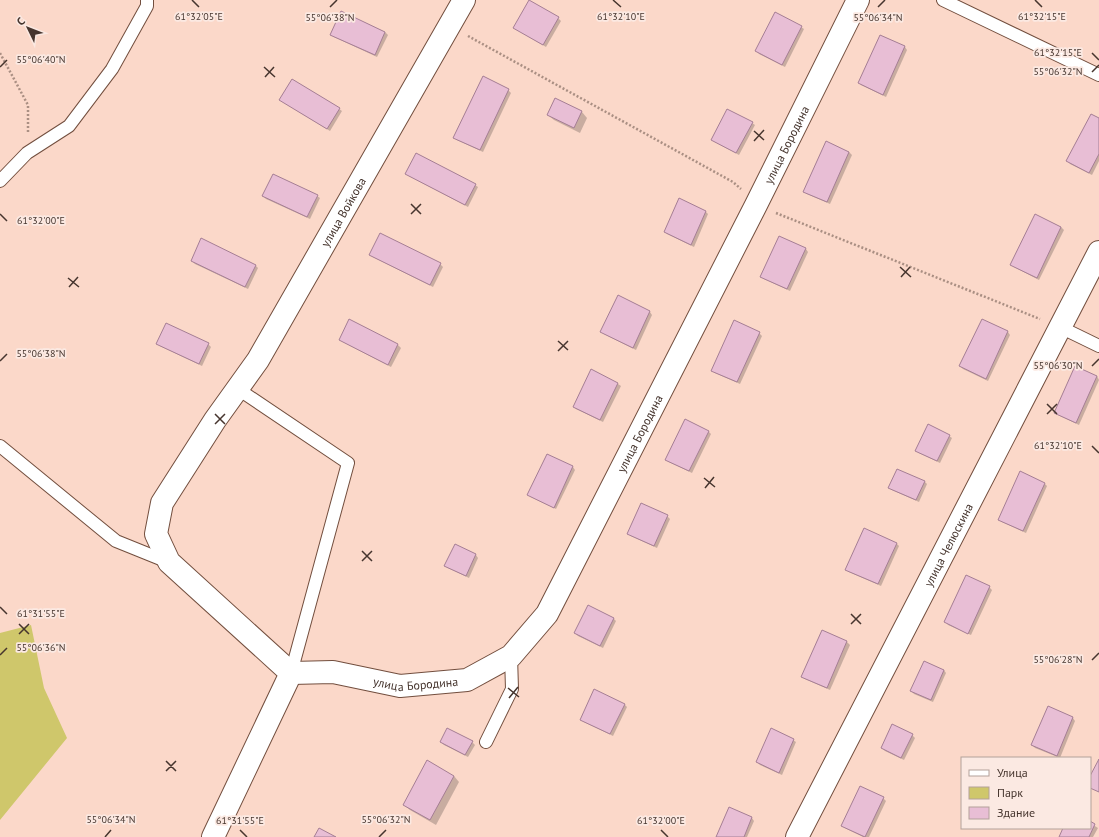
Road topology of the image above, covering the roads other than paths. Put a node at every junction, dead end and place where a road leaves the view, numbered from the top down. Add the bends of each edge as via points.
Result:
1 (147, 0) edge
2 (464, 0) edge
3 (858, 0) edge
4 (944, 0) edge
5 (1099, 75) edge
6 (0, 181) edge
7 (1099, 252) edge
8 (1060, 327) junction
9 (1099, 346) edge
10 (238, 389) junction
11 (0, 446) edge
12 (169, 562) junction
13 (511, 656) junction
14 (291, 673) junction
15 (486, 742) dead end
16 (213, 837) edge
17 (797, 837) edge

1 - 6 lane via 147,6 112,69 69,126 27,153
2 - 10 street, улица Войкова via 262,354
3 - 13 street, улица Бородина via 547,614
4 - 5 lane
7 - 8 street, улица Челюскина
8 - 9 lane
8 - 17 street, улица Челюскина
10 - 12 street, улица Войкова via 162,503 156,534
10 - 14 lane via 348,463
11 - 12 lane via 116,541
12 - 14 street
13 - 14 street, улица Бородина via 466,680 400,686 333,672
13 - 15 lane via 512,689
14 - 16 street

